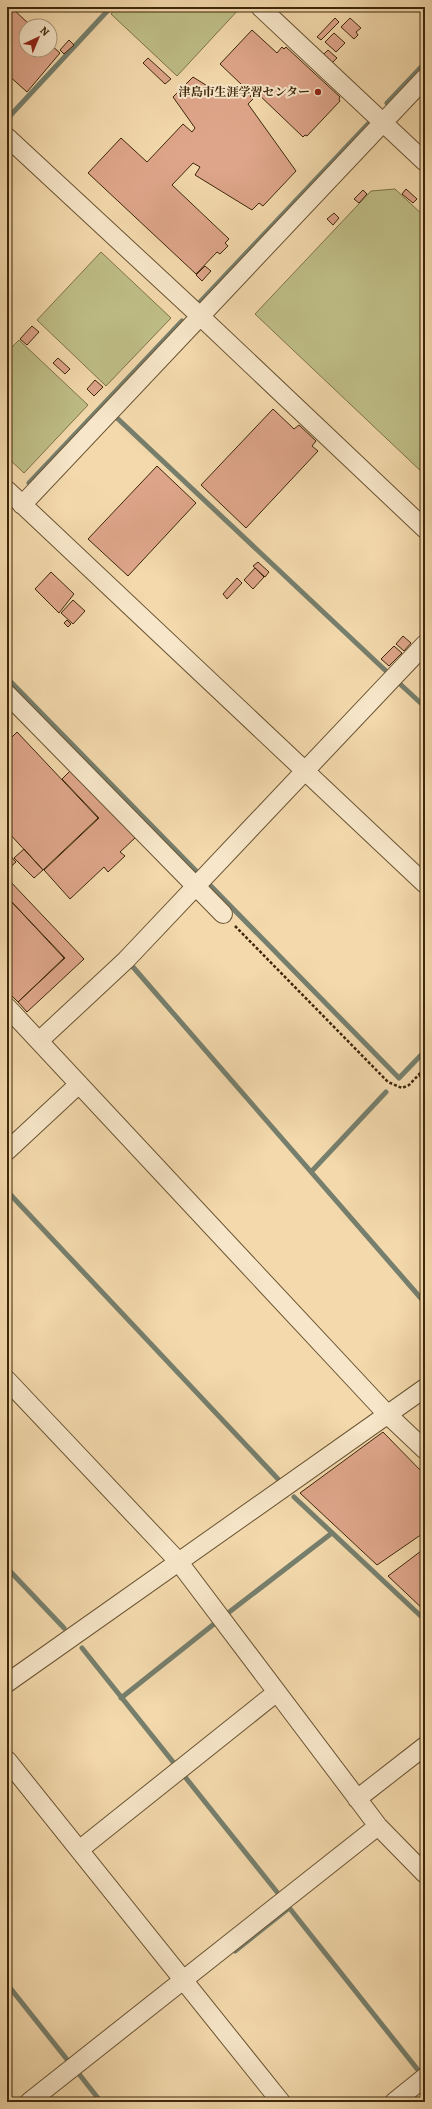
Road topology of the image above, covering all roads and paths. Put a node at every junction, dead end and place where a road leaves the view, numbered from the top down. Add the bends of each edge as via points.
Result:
1 (260, 7) edge
2 (425, 78) edge
3 (383, 123) junction
4 (7, 137) edge
5 (425, 162) edge
6 (200, 316) junction
7 (7, 490) edge
8 (22, 505) junction
9 (425, 529) edge
10 (425, 644) edge
11 (7, 694) edge
12 (305, 771) junction
13 (200, 880) junction
14 (425, 884) edge
15 (223, 914) joint
16 (7, 1007) edge
17 (39, 1041) junction
18 (425, 1068) edge
19 (419, 1075) junction
20 (425, 1080) edge
21 (79, 1084) junction
22 (7, 1151) edge
23 (7, 1380) edge
24 (425, 1388) edge
25 (387, 1414) junction
26 (425, 1450) edge
27 (178, 1561) junction
28 (7, 1683) edge
29 (277, 1692) junction
30 (425, 1746) edge
31 (7, 1760) edge
32 (357, 1799) junction
33 (378, 1826) junction
34 (79, 1850) junction
35 (425, 1874) edge
36 (182, 1980) junction
37 (425, 2077) edge
38 (29, 2102) edge
39 (281, 2102) edge
40 (394, 2102) edge

1 - 3 street
2 - 3 street
3 - 5 street
3 - 6 street
4 - 6 street
6 - 8 street
6 - 9 street
7 - 8 street
8 - 12 street
10 - 12 street
11 - 13 street
12 - 13 street
12 - 14 street
13 - 15 street
13 - 17 street via 126,960
15 - 19 path via 388,1082 402,1088
16 - 17 street
17 - 21 street
18 - 19 path
19 - 20 path
21 - 22 street
21 - 25 street
23 - 27 street
24 - 25 street
25 - 26 street
25 - 27 street
27 - 28 street
27 - 29 street
29 - 32 street
29 - 34 street
30 - 32 street
31 - 34 street
32 - 33 street
33 - 35 street
33 - 36 street
34 - 36 street
36 - 38 street
36 - 39 street
37 - 40 street

